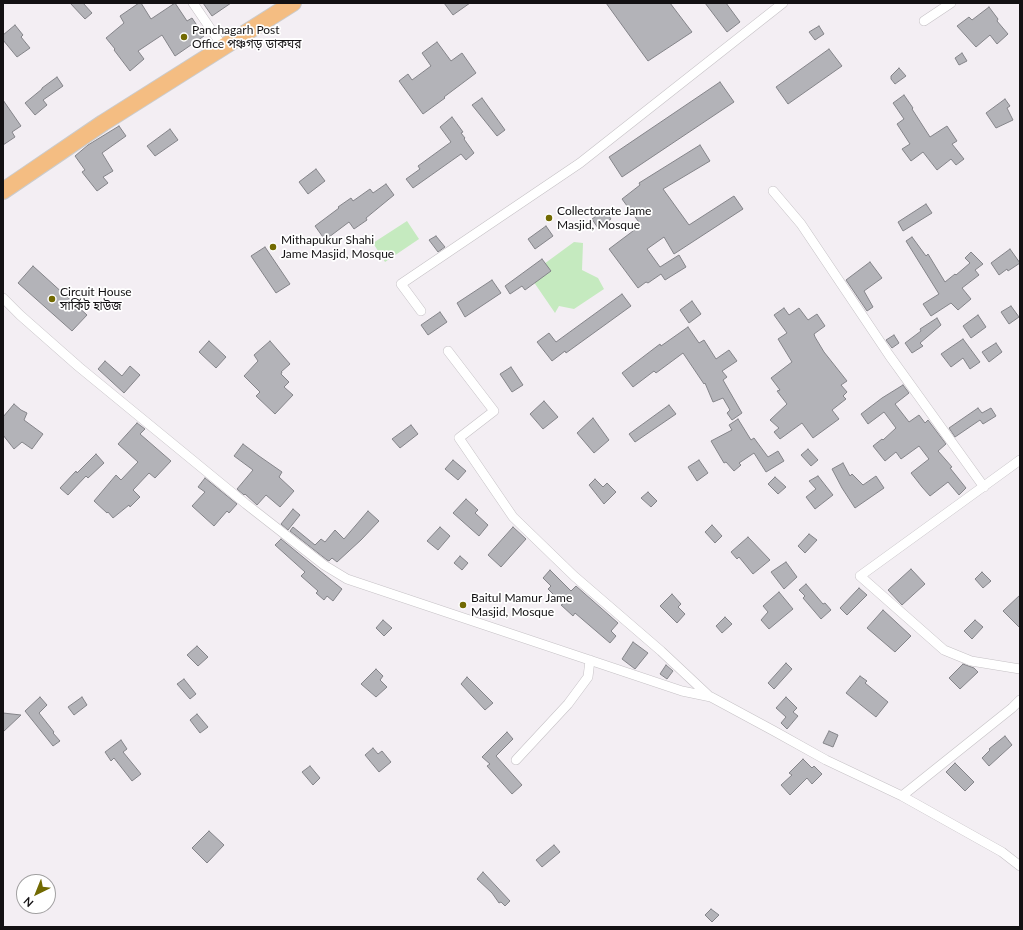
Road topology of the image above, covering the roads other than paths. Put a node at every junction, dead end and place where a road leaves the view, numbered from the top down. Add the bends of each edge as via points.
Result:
1 (193, 3) edge
2 (293, 3) edge
3 (783, 3) edge
4 (951, 3) edge
5 (924, 21) dead end
6 (223, 47) junction
7 (3, 191) edge
8 (773, 191) dead end
9 (3, 298) edge
10 (421, 311) dead end
11 (448, 351) dead end
12 (1020, 460) edge
13 (984, 487) junction
14 (590, 660) junction
15 (1020, 669) edge
16 (710, 697) junction
17 (1020, 700) edge
18 (516, 760) dead end
19 (902, 796) junction
20 (1020, 866) edge

1 - 6 street
2 - 6 highway
3 - 10 street via 580,163 401,284
4 - 5 street
6 - 7 highway via 103,123
8 - 13 street via 801,224 889,355
9 - 14 street via 85,372 324,565 347,579
11 - 16 street via 494,411 459,438 513,517 574,576
12 - 13 street
13 - 15 street via 860,576 944,650 971,661
14 - 16 street via 682,691
14 - 18 street via 588,677 584,683
16 - 19 street via 826,760
17 - 19 street
19 - 20 street via 1002,852

